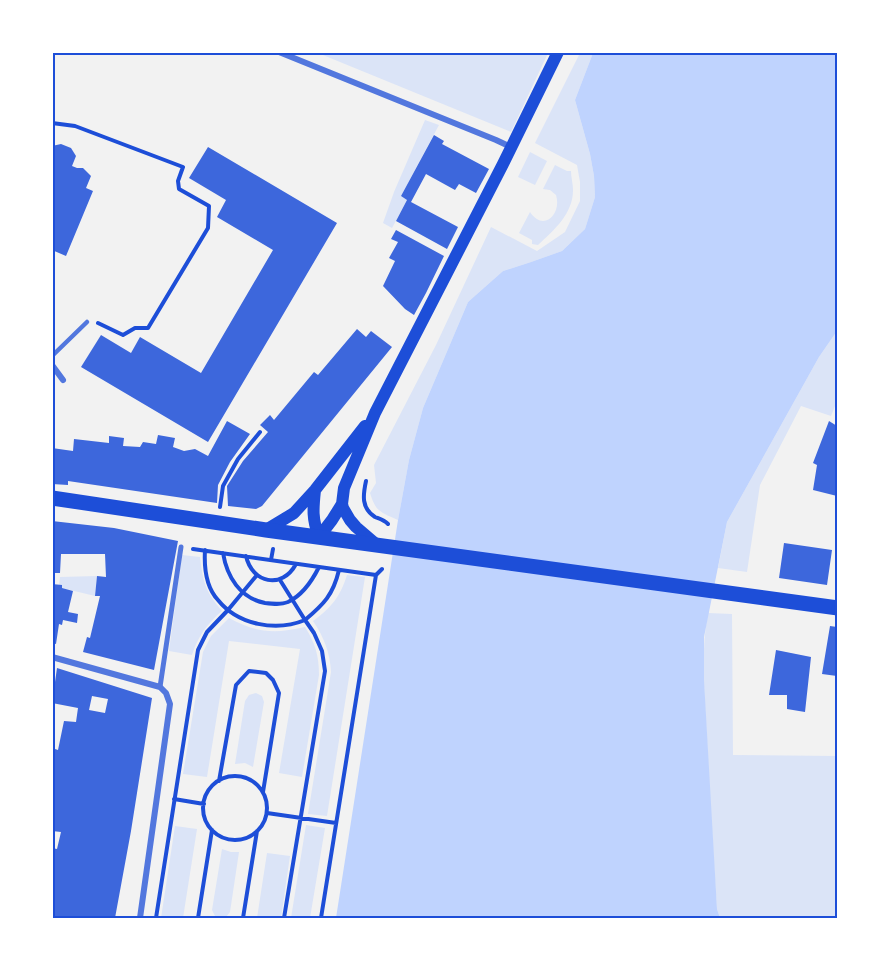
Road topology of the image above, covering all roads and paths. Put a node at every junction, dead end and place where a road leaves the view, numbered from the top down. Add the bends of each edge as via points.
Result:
1 (279, 52) edge
2 (558, 52) edge
3 (52, 123) edge
4 (511, 147) junction
5 (87, 322) joint
6 (52, 356) edge
7 (52, 365) edge
8 (63, 380) dead end
9 (375, 413) junction
10 (260, 432) dead end
11 (367, 480) dead end
12 (315, 490) junction
13 (52, 498) edge
14 (342, 504) junction
15 (219, 523) junction
16 (388, 524) dead end
17 (266, 530) junction
18 (319, 537) junction
19 (382, 546) junction
20 (181, 547) dead end
21 (273, 549) dead end
22 (223, 553) junction
23 (246, 556) junction
24 (271, 560) junction
25 (296, 564) junction
26 (319, 567) junction
27 (382, 569) dead end
28 (339, 570) junction
29 (257, 575) junction
30 (376, 575) junction
31 (280, 580) junction
32 (243, 593) junction
33 (292, 599) junction
34 (837, 608) edge
35 (228, 610) junction
36 (305, 620) junction
37 (52, 657) edge
38 (160, 687) junction
39 (219, 780) junction
40 (263, 792) junction
41 (172, 799) junction
42 (204, 804) junction
43 (267, 813) junction
44 (300, 818) junction
45 (336, 823) junction
46 (212, 829) junction
47 (257, 831) junction
48 (140, 918) edge
49 (156, 918) edge
50 (198, 918) edge
51 (243, 918) edge
52 (284, 918) edge
53 (321, 918) edge

1 - 4 street
2 - 4 main road
3 - 5 path via 75,126 183,167 179,189 209,206 208,228 148,328 135,328 123,335 96,322
4 - 9 main road
5 - 6 lane
7 - 8 street
9 - 12 main road
9 - 14 main road via 344,488
10 - 15 path via 223,486
11 - 16 path via 363,493 366,509
12 - 17 main road via 294,513
12 - 18 main road via 313,513
13 - 15 main road
14 - 18 main road
14 - 19 main road via 350,520
15 - 17 main road
17 - 18 main road
18 - 19 main road
19 - 34 main road
20 - 38 street
21 - 24 path
22 - 23 path
22 - 32 path via 230,576
22 - 35 path via 205,550 204,567 216,599
23 - 24 path
23 - 29 path
24 - 25 path
25 - 26 path
25 - 31 path
26 - 28 path
26 - 33 path via 304,591
27 - 30 path
28 - 30 path
28 - 36 path via 331,594
29 - 31 path
29 - 32 path
30 - 45 path
31 - 33 path
32 - 33 path via 275,604
32 - 35 path
33 - 36 path
35 - 36 path via 261,625 279,626
35 - 41 path via 207,632 198,650
36 - 44 path via 322,651 325,671
37 - 38 street
38 - 48 street via 170,704
39 - 40 path via 248,778
39 - 40 path via 236,685 249,671 266,673 279,693
39 - 42 path via 211,787
40 - 43 path
41 - 42 path
41 - 49 path
42 - 46 path via 205,817
43 - 44 path
43 - 47 path
44 - 45 path
44 - 52 path
45 - 53 path
46 - 47 path via 226,838 237,839
46 - 50 path
47 - 51 path

